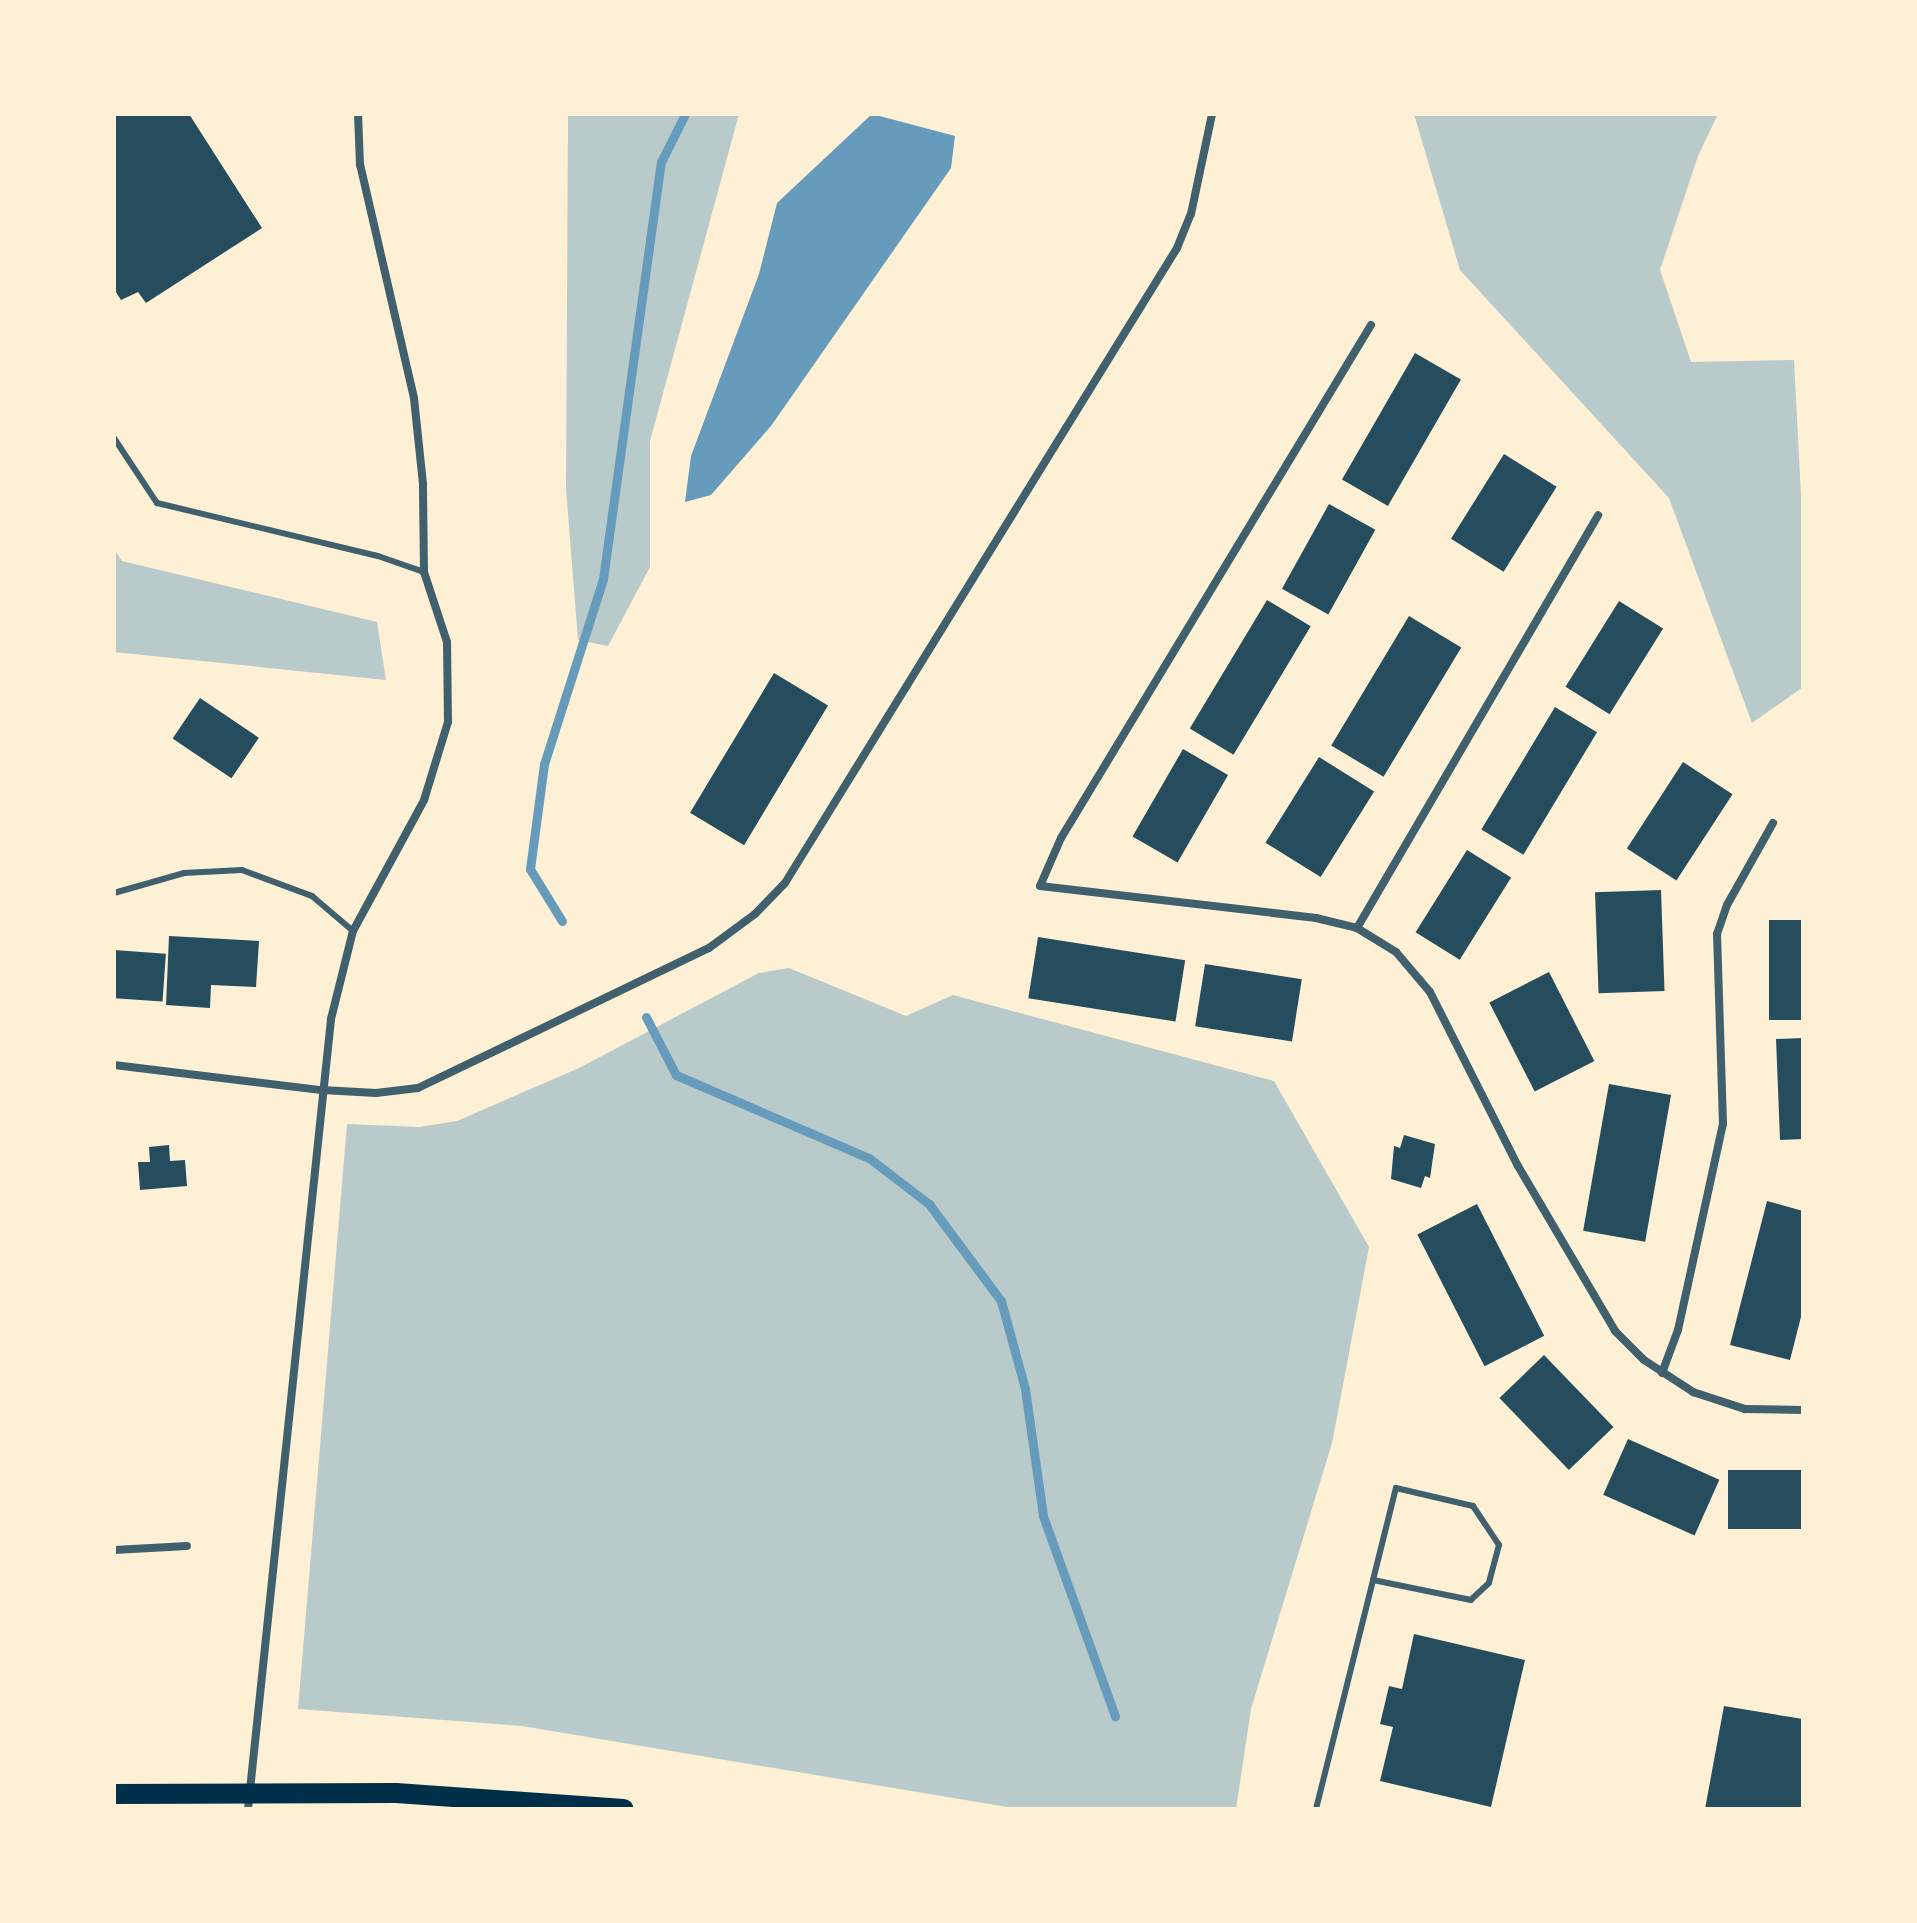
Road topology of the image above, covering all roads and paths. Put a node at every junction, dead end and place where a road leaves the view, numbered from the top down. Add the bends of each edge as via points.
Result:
1 (358, 114) edge
2 (1212, 114) edge
3 (1371, 325) dead end
4 (114, 438) edge
5 (1598, 515) dead end
6 (424, 572) junction
7 (1773, 823) dead end
8 (114, 893) edge
9 (1357, 928) junction
10 (353, 931) junction
11 (114, 1065) edge
12 (322, 1090) junction
13 (1662, 1373) junction
14 (1803, 1410) edge
15 (187, 1546) dead end
16 (114, 1550) edge
17 (1373, 1580) junction
18 (114, 1794) edge
19 (248, 1802) edge
20 (538, 1805) edge
21 (623, 1809) edge
22 (1316, 1809) edge

1 - 6 street via 360,165 414,398 423,484
2 - 12 street via 1191,214 1177,248 785,883 755,914 709,948 418,1088 376,1093
3 - 9 street via 1061,838 1040,886 1316,918
4 - 6 lane via 157,503
5 - 9 street
6 - 10 street via 447,642 448,722 424,800
7 - 13 street via 1727,905 1717,934 1723,1124 1678,1330
8 - 10 lane via 184,873 242,870 312,896
9 - 13 street via 1396,952 1416,972 1602,1315
10 - 12 street via 331,1019
11 - 12 street
12 - 19 street via 305,1297
13 - 14 street via 1727,1406
15 - 16 street
17 - 17 lane via 1471,1600 1489,1583 1499,1545 1473,1506 1396,1488
17 - 22 lane
18 - 19 main road
19 - 20 main road via 396,1793
20 - 21 main road

